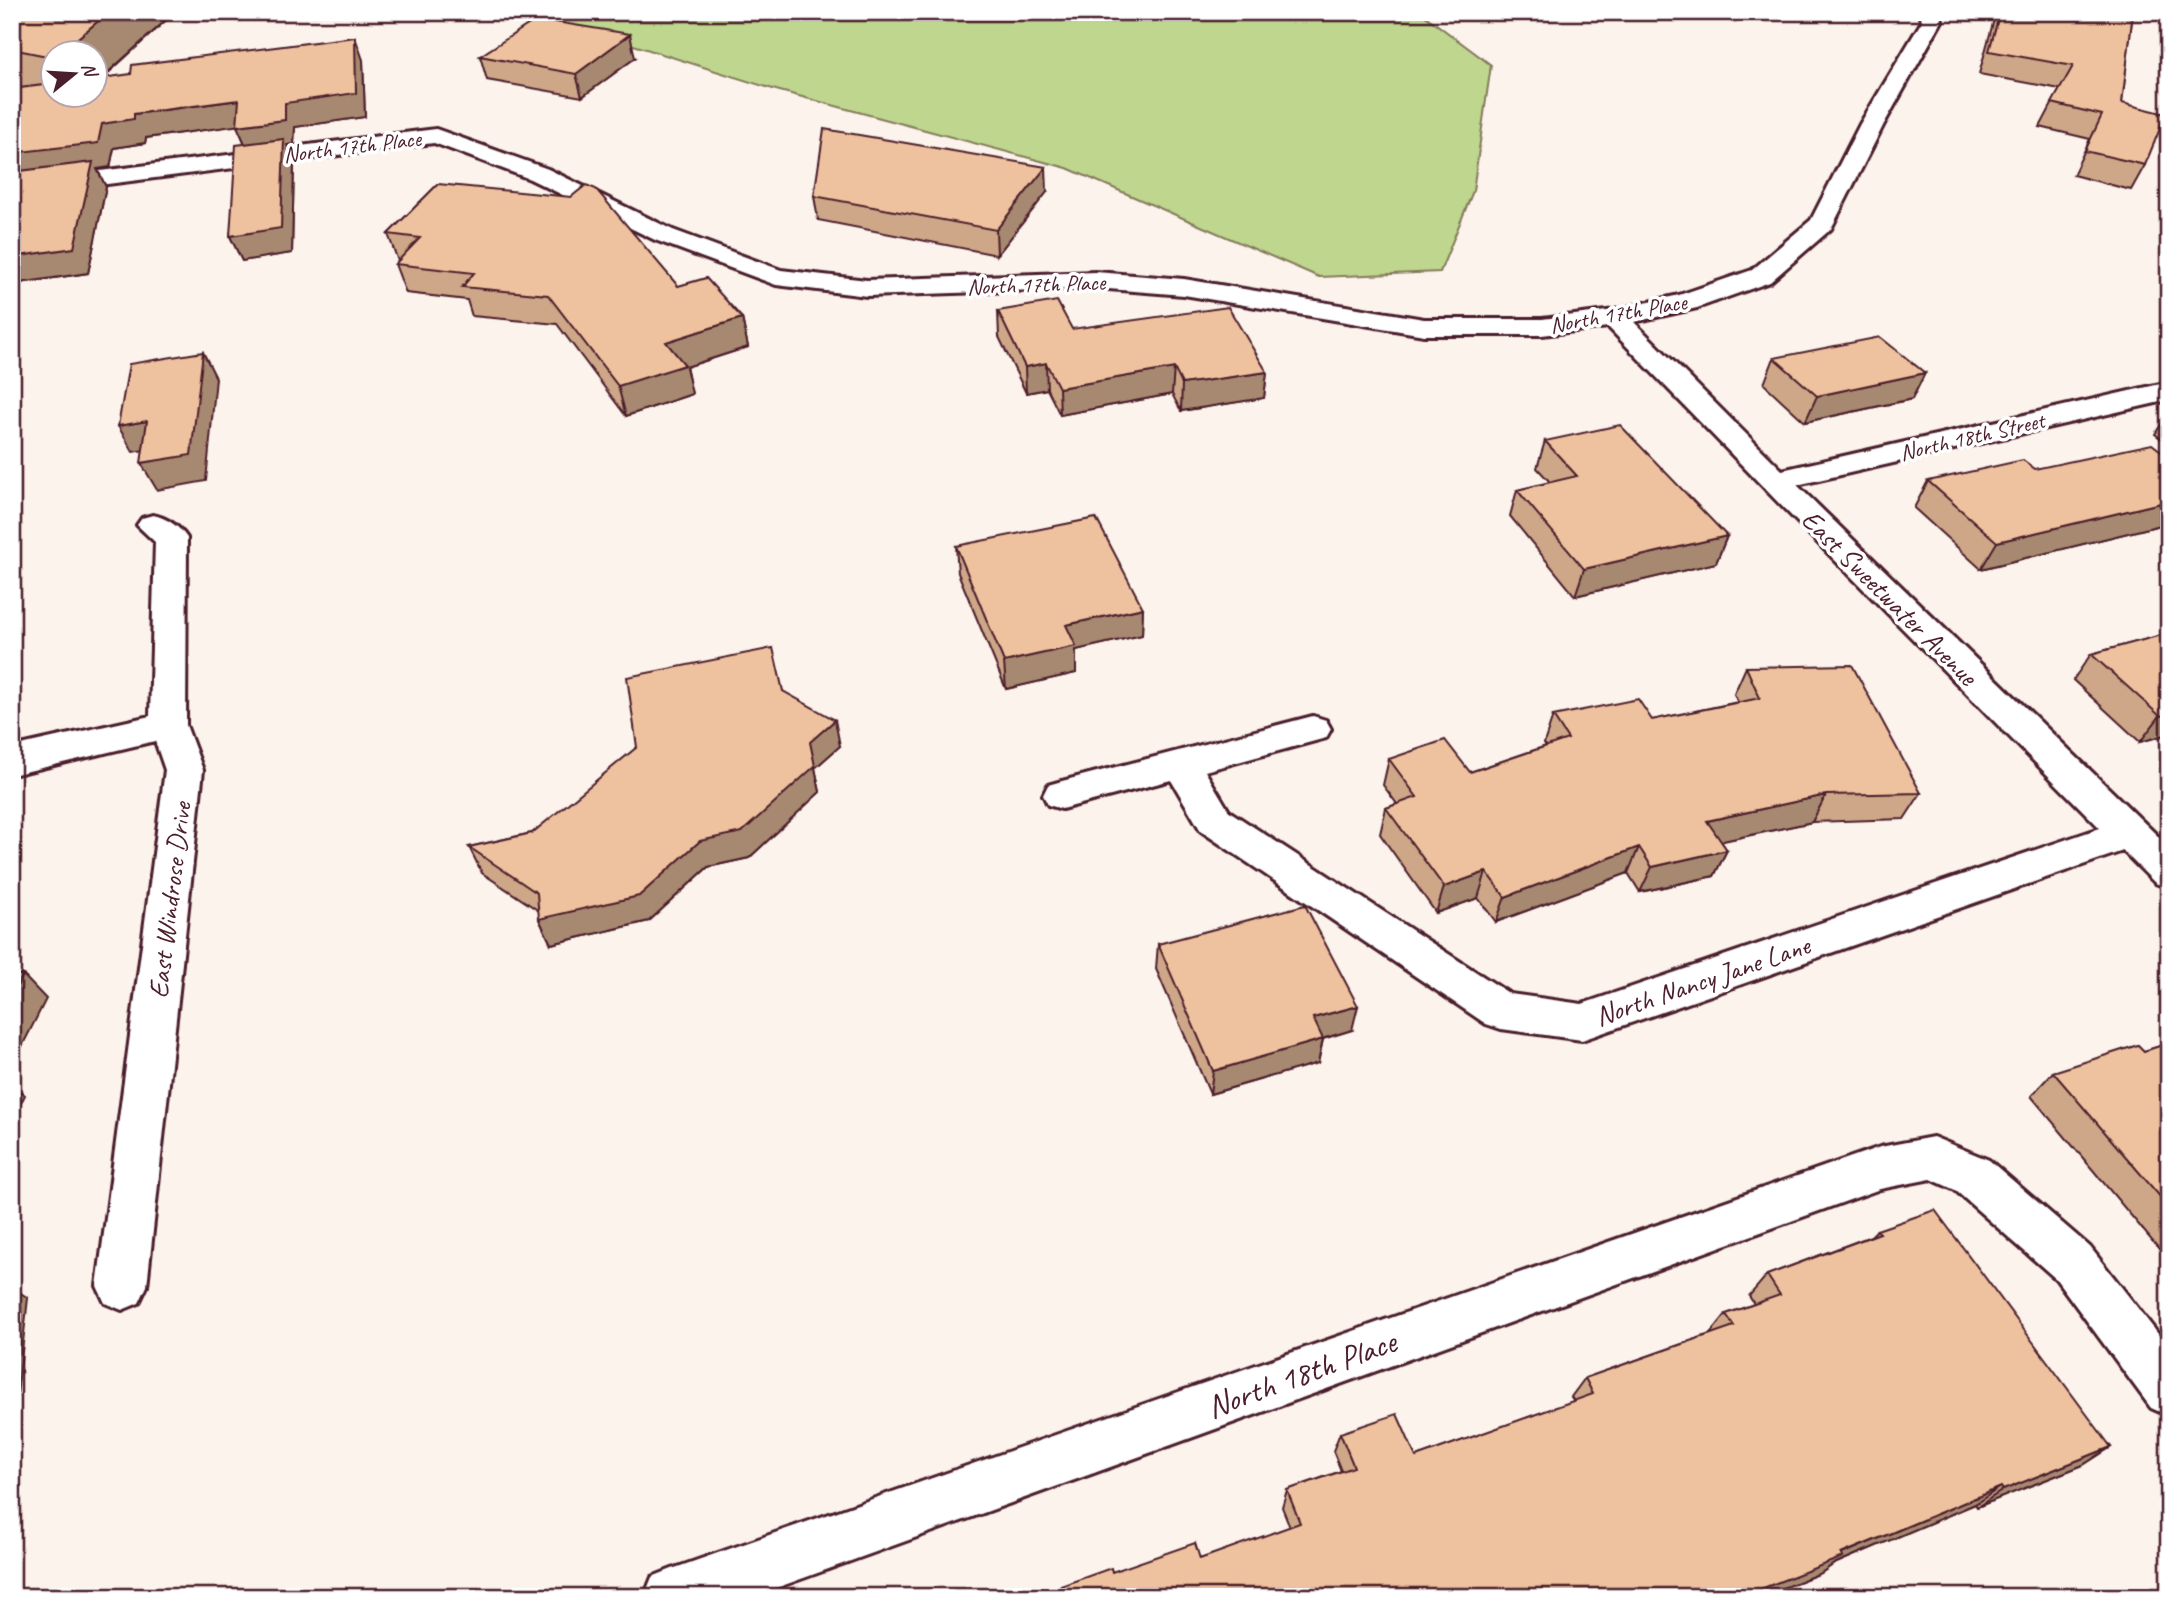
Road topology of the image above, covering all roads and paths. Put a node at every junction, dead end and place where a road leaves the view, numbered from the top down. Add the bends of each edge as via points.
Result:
1 (1930, 12) edge
2 (12, 189) edge
3 (1615, 318) junction
4 (2169, 391) edge
5 (1775, 481) junction
6 (153, 525) dead end
7 (168, 725) junction
8 (1313, 729) dead end
9 (12, 761) edge
10 (1181, 764) junction
11 (1062, 795) dead end
12 (2129, 833) junction
13 (2169, 872) edge
14 (122, 1286) dead end
15 (2169, 1390) edge
16 (672, 1597) edge

1 - 3 street, North 17th Place via 1932,21 1872,124 1822,224 1761,276 1687,302
2 - 3 street, North 17th Place via 436,135 539,174 664,235 776,277 867,288 1122,282 1184,287 1424,327 1542,327
3 - 5 street, East Sweetwater Avenue
4 - 5 street, North 18th Street
5 - 12 street, East Sweetwater Avenue
6 - 7 street, East Windrose Drive via 171,538
7 - 9 street
7 - 14 street, East Windrose Drive via 184,771
8 - 10 street
10 - 11 street
10 - 12 street, North Nancy Jane Lane via 1215,821 1501,1011 1583,1022
12 - 13 street, East Sweetwater Avenue
15 - 16 street, North 18th Place via 2073,1264 1972,1175 1933,1157 1867,1172

